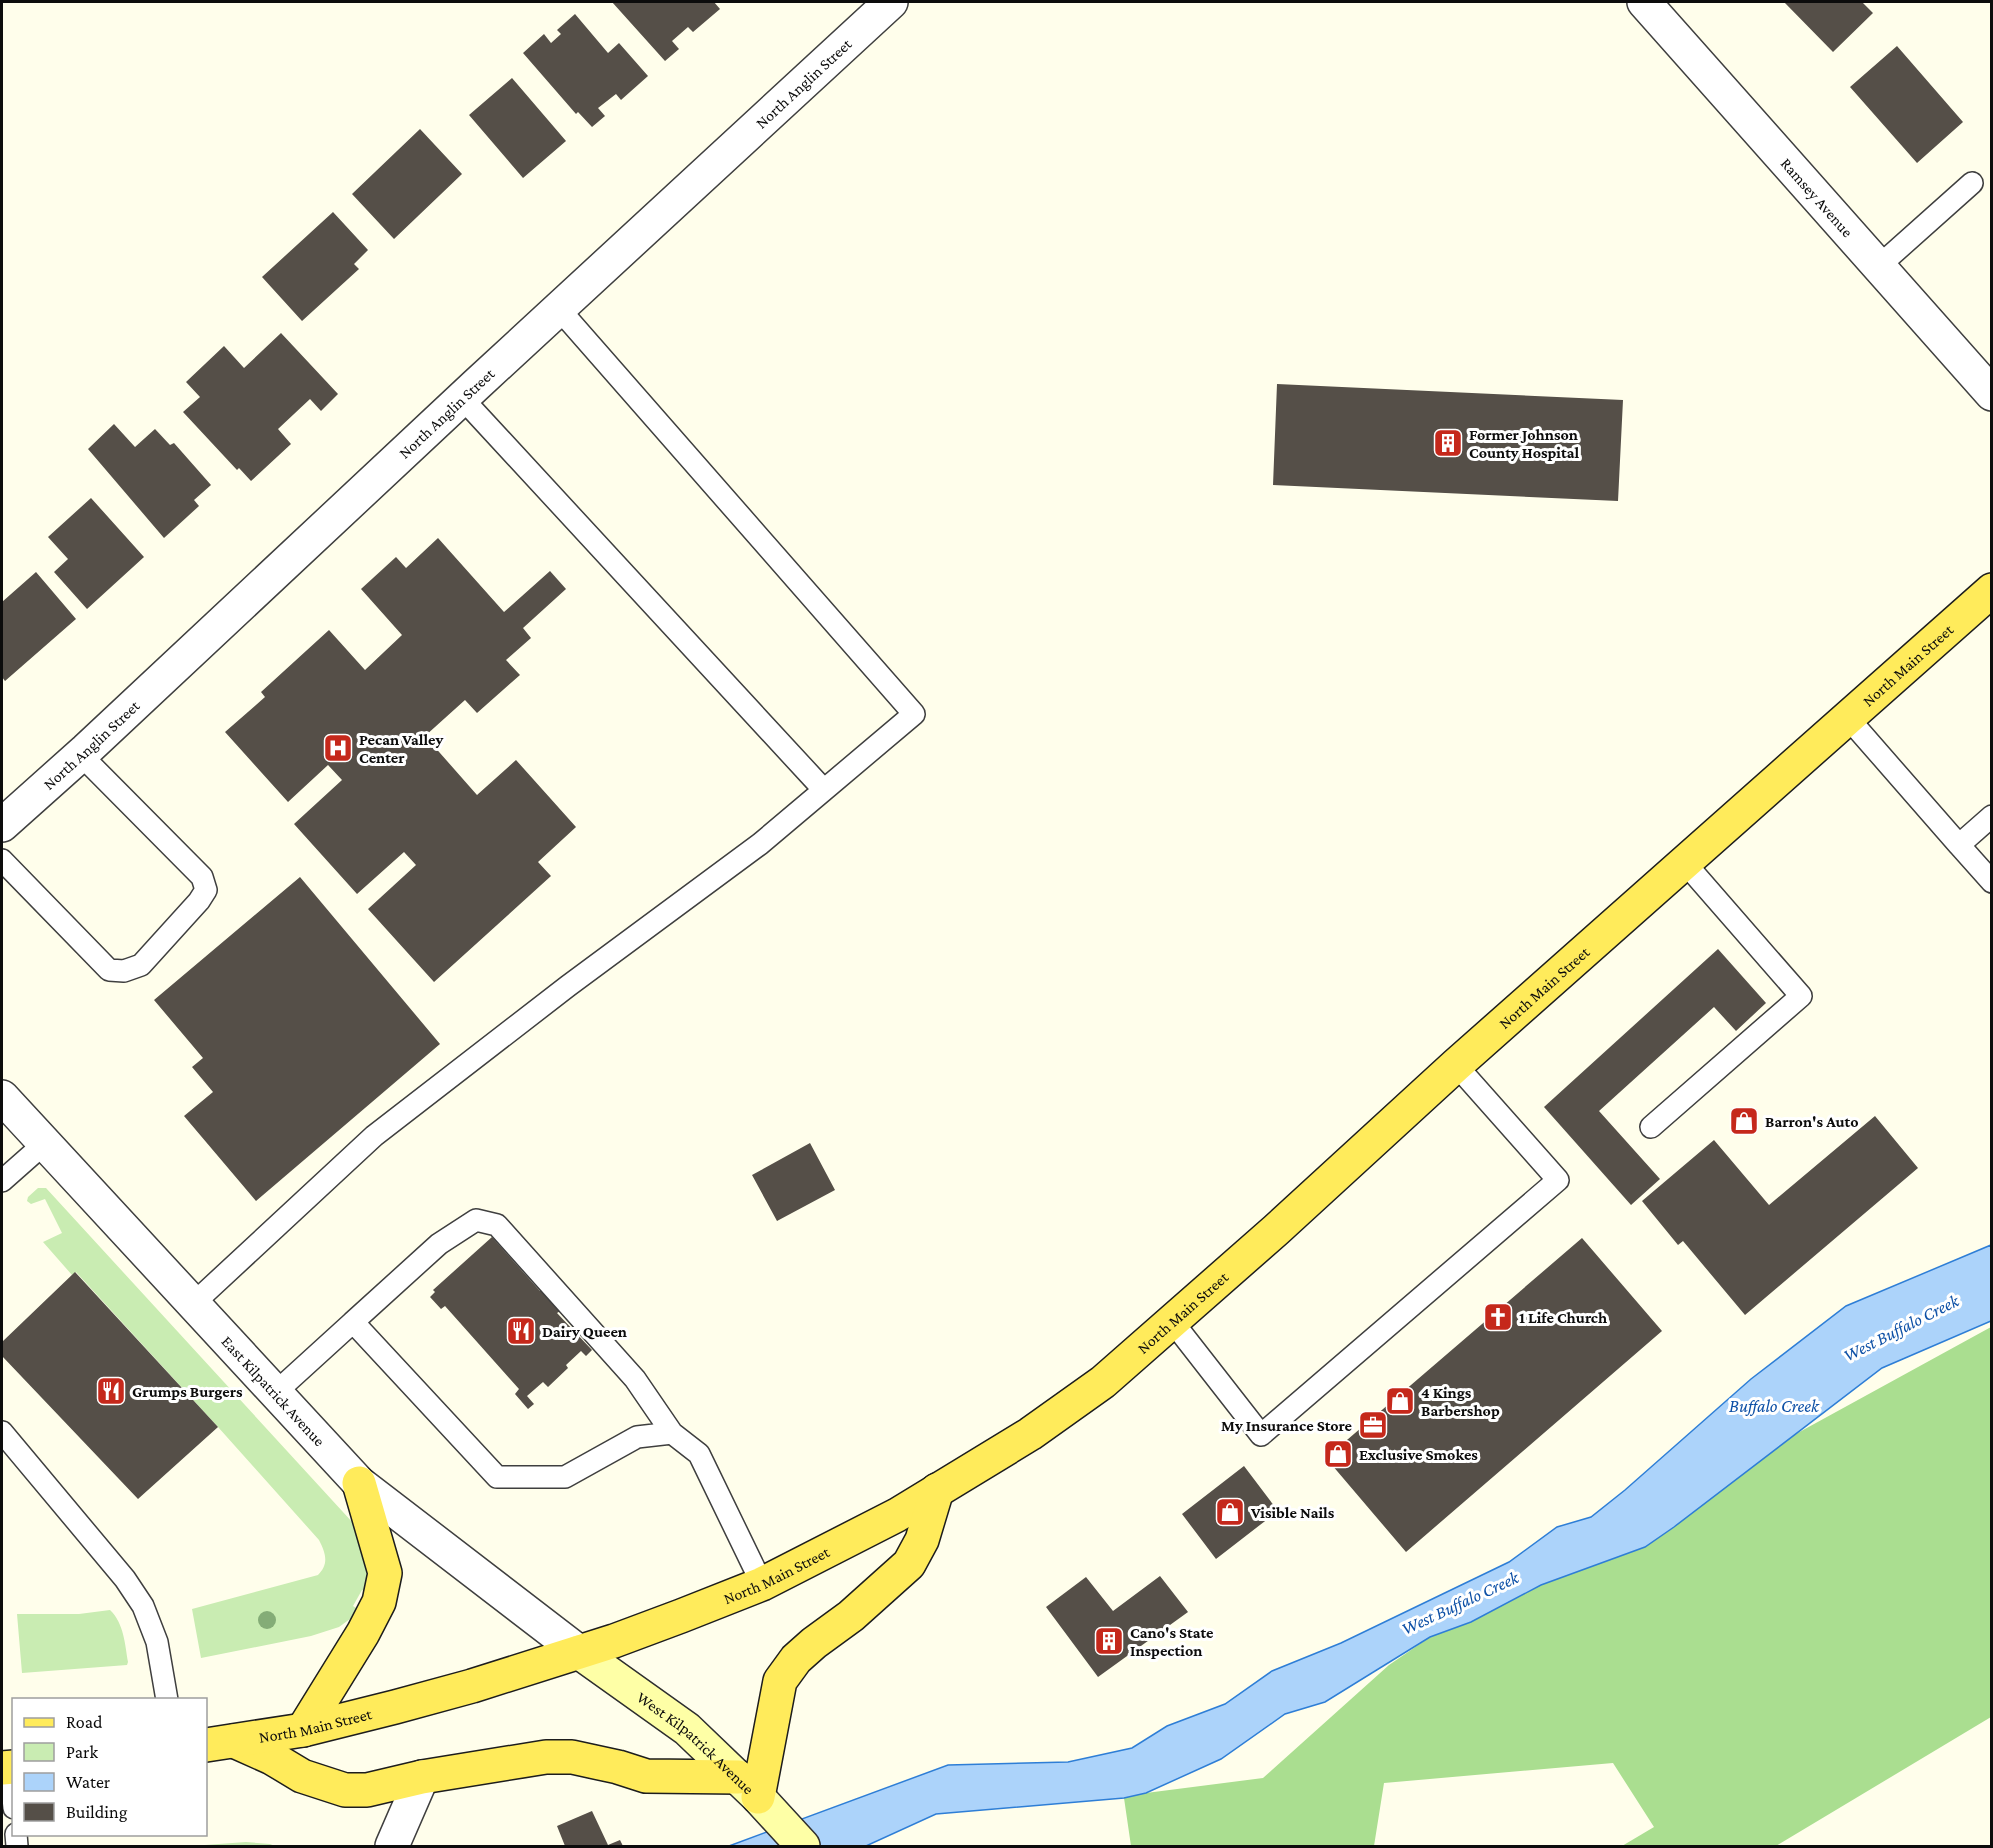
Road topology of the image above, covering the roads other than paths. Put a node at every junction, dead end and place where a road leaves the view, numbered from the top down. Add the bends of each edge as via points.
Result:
1 (891, 2) edge
2 (1644, 2) edge
3 (1972, 183) dead end
4 (1879, 266) junction
5 (559, 309) junction
6 (1992, 394) edge
7 (462, 398) junction
8 (1992, 590) edge
9 (1848, 718) junction
10 (81, 755) junction
11 (824, 790) junction
12 (1992, 816) edge
13 (2, 825) edge
14 (1959, 845) junction
15 (2, 860) edge
16 (1685, 863) junction
17 (1992, 882) edge
18 (1456, 1065) junction
19 (2, 1097) edge
20 (1651, 1127) dead end
21 (45, 1143) junction
22 (2, 1181) edge
23 (193, 1304) junction
24 (1172, 1321) junction
25 (353, 1322) junction
26 (275, 1393) junction
27 (2, 1432) edge
28 (672, 1433) junction
29 (359, 1483) junction
30 (937, 1490) junction
31 (762, 1584) junction
32 (579, 1652) junction
33 (167, 1698) edge
34 (303, 1730) junction
35 (220, 1743) edge
36 (8, 1767) edge
37 (422, 1777) junction
38 (748, 1787) junction
39 (12, 1794) edge
40 (392, 1846) edge
41 (803, 1846) edge

1 - 5 street, North Anglin Street
2 - 4 street, Ramsey Avenue
3 - 4 lane
4 - 6 street, Ramsey Avenue
5 - 7 street, North Anglin Street
5 - 11 lane via 914,714
7 - 10 street, North Anglin Street
7 - 11 lane
8 - 9 main road, North Main Street
9 - 14 lane
9 - 16 main road, North Main Street
10 - 13 street, North Anglin Street
10 - 15 lane via 202,877 206,890 199,901 141,965 124,972 109,970
11 - 23 lane via 760,844 374,1136
12 - 14 lane
14 - 17 lane
16 - 18 main road, North Main Street
16 - 20 lane via 1801,996
18 - 24 main road, North Main Street
18 - 24 lane via 1558,1180 1261,1435
19 - 21 street, East Kilpatrick Avenue
21 - 22 lane
21 - 23 street, East Kilpatrick Avenue
23 - 26 street, East Kilpatrick Avenue
24 - 30 main road, North Main Street via 1094,1388 1030,1434
25 - 26 lane
25 - 28 lane via 498,1478 566,1477 637,1437
25 - 28 lane via 448,1238 476,1220 497,1226 635,1379
26 - 29 street, East Kilpatrick Avenue
27 - 33 lane via 125,1579 143,1606 157,1642
28 - 31 lane via 699,1454
29 - 32 street, East Kilpatrick Avenue
29 - 34 main road via 385,1573 379,1602
30 - 31 main road, North Main Street via 897,1515
30 - 38 main road via 922,1540 909,1564 851,1616 813,1643 780,1681
31 - 32 main road, North Main Street
32 - 34 main road, North Main Street via 472,1686
32 - 38 main road, West Kilpatrick Avenue via 687,1729
34 - 35 main road, North Main Street
35 - 37 main road via 272,1758 302,1776 345,1790 367,1790
36 - 39 lane
37 - 38 main road via 546,1757 573,1757 646,1776
37 - 40 street
38 - 41 main road, West Kilpatrick Avenue

